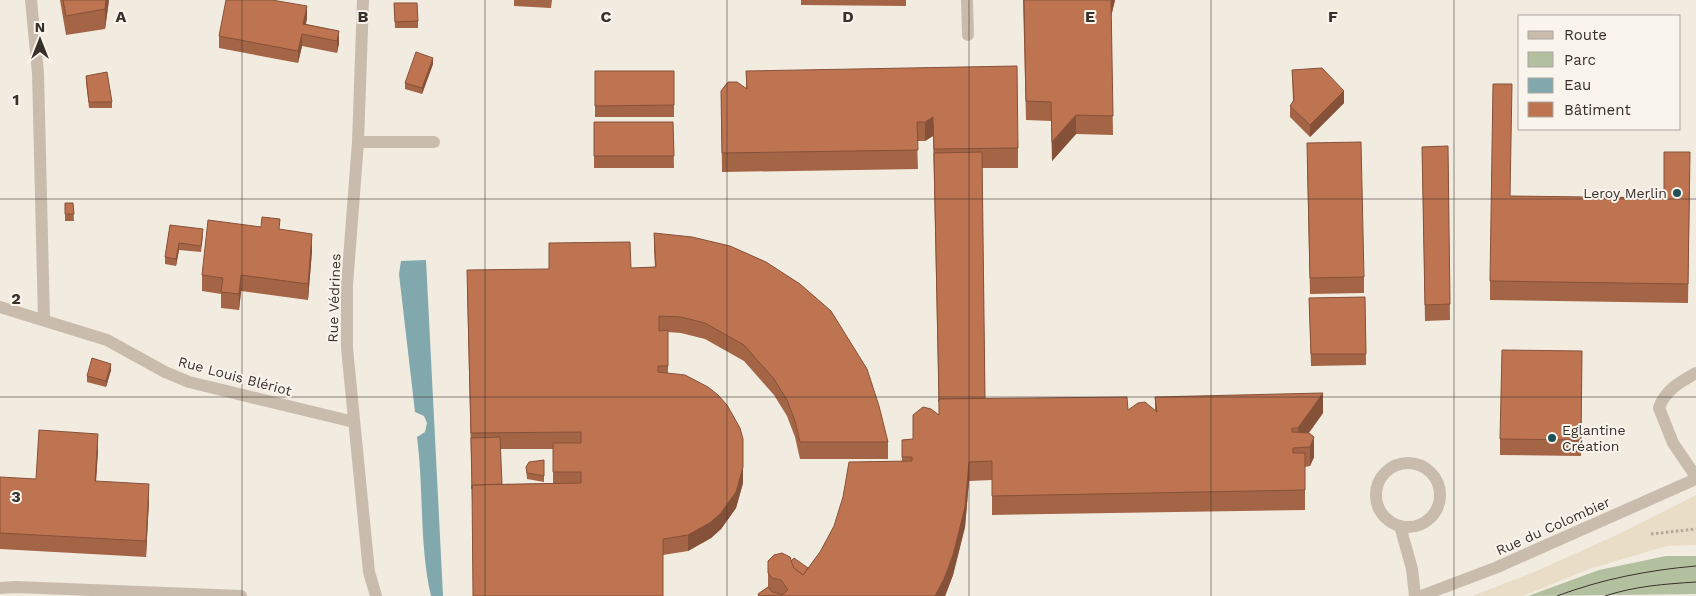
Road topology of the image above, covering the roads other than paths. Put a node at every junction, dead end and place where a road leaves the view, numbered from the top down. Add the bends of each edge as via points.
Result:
1 (31, 0) edge
2 (363, 0) edge
3 (967, 0) edge
4 (968, 35) dead end
5 (358, 142) junction
6 (434, 142) dead end
7 (0, 307) edge
8 (44, 320) junction
9 (1696, 373) edge
10 (354, 422) junction
11 (1696, 478) edge
12 (1400, 526) junction
13 (0, 588) edge
14 (242, 596) edge
15 (376, 596) edge
16 (1415, 596) edge
17 (1421, 596) edge

1 - 8 street via 38,74
2 - 5 street, Rue Védrines
3 - 4 street
5 - 6 street
5 - 10 street, Rue Védrines via 347,294 347,348
7 - 8 street, Rue Louis Blériot
8 - 10 street, Rue Louis Blériot via 107,340 189,382
9 - 11 street via 1672,388 1659,408 1674,442
10 - 15 street, Rue Védrines via 369,572
11 - 17 street, Rue du Colombier via 1495,568
12 - 12 street via 1422,524 1437,509 1440,488 1436,478 1419,464 1397,465 1380,480 1376,490 1380,511
12 - 16 street via 1412,569
13 - 14 street

